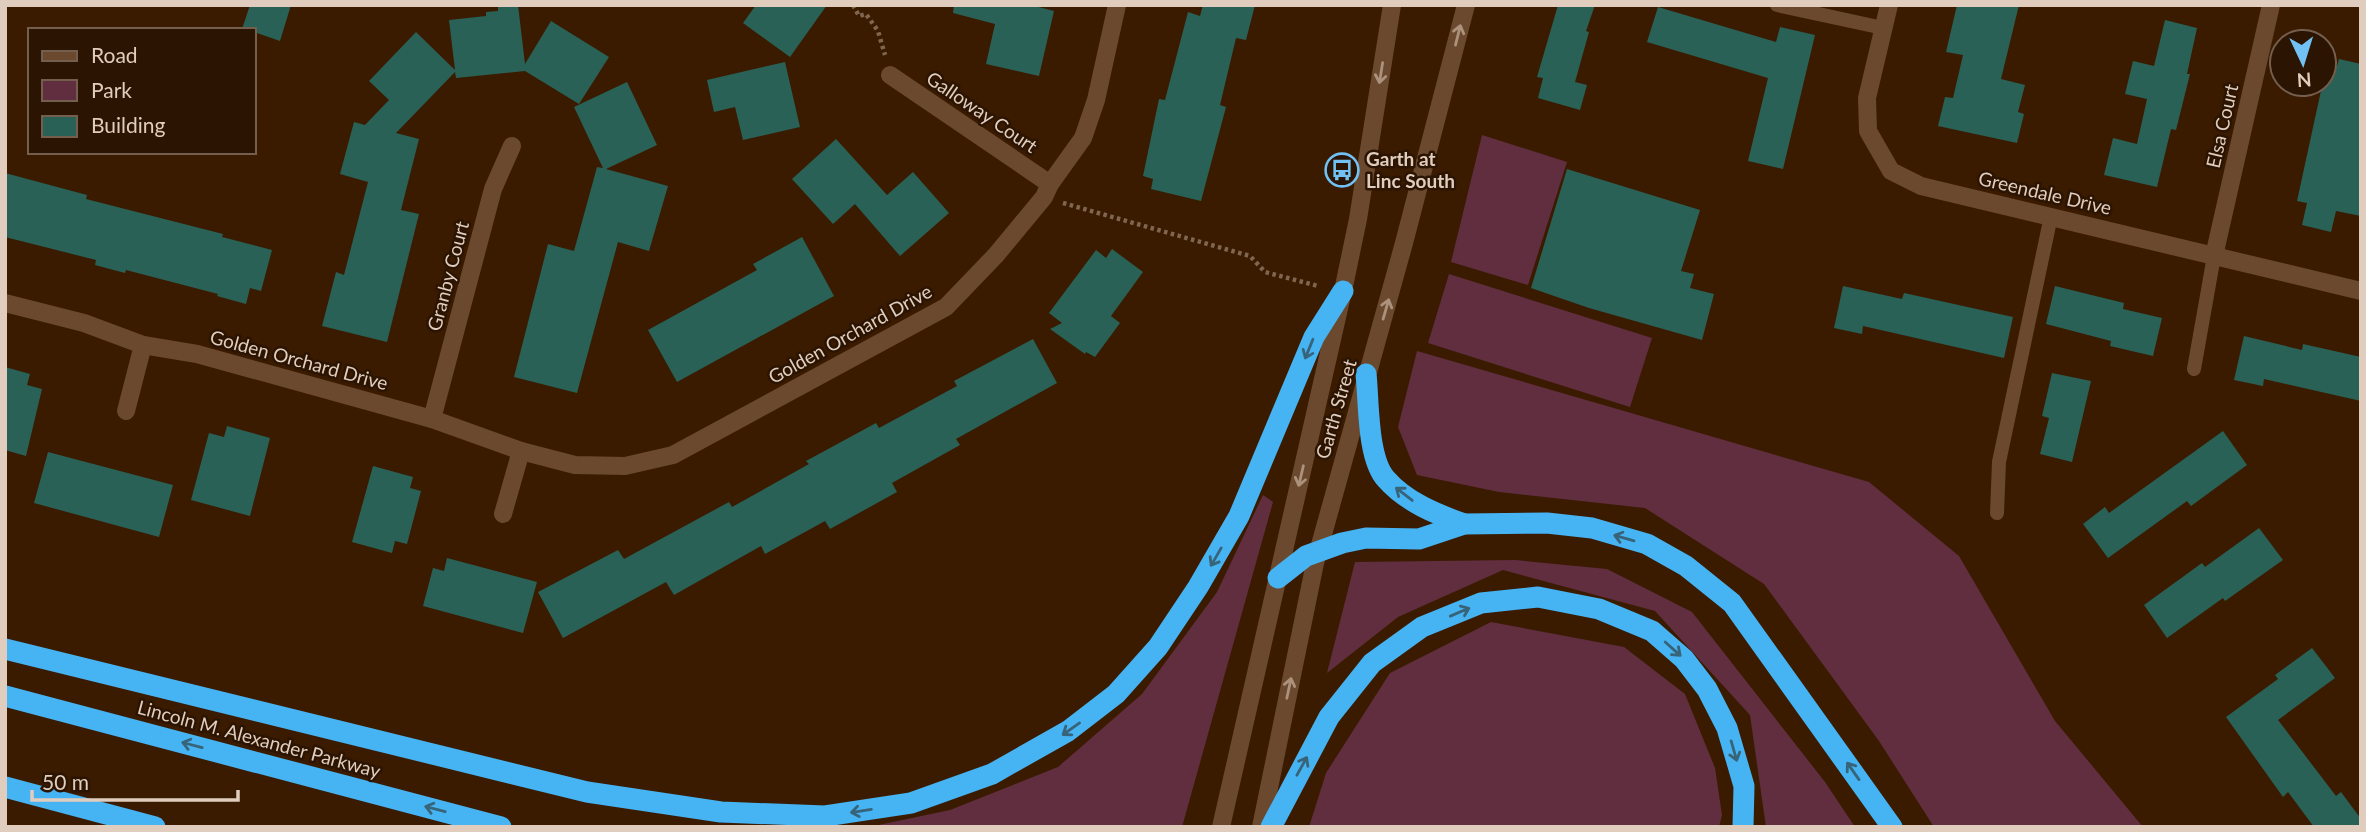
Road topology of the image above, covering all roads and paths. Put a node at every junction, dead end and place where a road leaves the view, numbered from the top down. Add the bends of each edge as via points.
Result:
1 (853, 5) edge
2 (1117, 5) edge
3 (1392, 5) edge
4 (1466, 5) edge
5 (1777, 5) edge
6 (1889, 5) edge
7 (2271, 5) edge
8 (1883, 28) junction
9 (890, 75) joint
10 (512, 146) dead end
11 (1047, 191) junction
12 (2051, 216) junction
13 (2214, 256) junction
14 (1343, 290) junction
15 (2361, 291) edge
16 (5, 303) edge
17 (143, 345) junction
18 (2194, 369) dead end
19 (1366, 374) junction
20 (126, 411) dead end
21 (432, 419) junction
22 (521, 451) junction
23 (1997, 513) dead end
24 (503, 514) dead end
25 (1465, 524) junction
26 (1318, 551) junction
27 (1278, 578) junction
28 (5, 649) edge
29 (5, 696) edge
30 (5, 787) edge
31 (155, 827) edge
32 (501, 827) edge
33 (1221, 827) edge
34 (1261, 827) edge
35 (1271, 827) edge
36 (1743, 827) edge
37 (1892, 827) edge

1 - 9 path via 878,31
2 - 11 street, Golden Orchard Drive via 1083,138
3 -> 14 street, Garth Street
19 -> 4 street, Garth Street
5 - 8 lane
6 - 8 street, Greendale Drive
7 - 13 street, Elsa Court
8 - 12 street, Greendale Drive via 1867,98 1868,131 1891,171 1921,186
9 - 11 street, Galloway Court
10 - 21 street, Granby Court via 493,188
11 - 14 path via 1250,256 1265,272
11 - 22 street, Golden Orchard Drive via 996,255 946,307 674,455 625,466 575,464
12 - 13 street, Greendale Drive
12 - 23 lane via 1999,462
13 - 15 street, Greendale Drive
13 - 18 lane
14 -> 27 street, Garth Street
14 -> 28 highway via 1314,337 1240,516 1158,647 1116,694 1068,732 992,774 911,803 825,816 721,812 587,792
16 - 17 street, Golden Orchard Drive via 84,323
17 - 20 street
17 - 21 street, Golden Orchard Drive via 197,354
25 -> 19 highway via 1425,510 1384,478 1374,452
19 - 26 street, Garth Street
21 - 22 street, Golden Orchard Drive
22 - 24 street
25 - 26 highway via 1419,538 1366,538
37 -> 25 highway via 1732,603 1686,566 1647,544 1592,528 1547,523
26 - 27 highway
34 -> 26 street, Garth Street
27 - 33 street, Garth Street
32 -> 29 highway, Lincoln M. Alexander Parkway
30 - 31 highway
35 -> 36 highway via 1329,717 1372,663 1422,627 1481,603 1538,597 1599,608 1652,631 1684,659 1707,689 1727,728 1744,786

